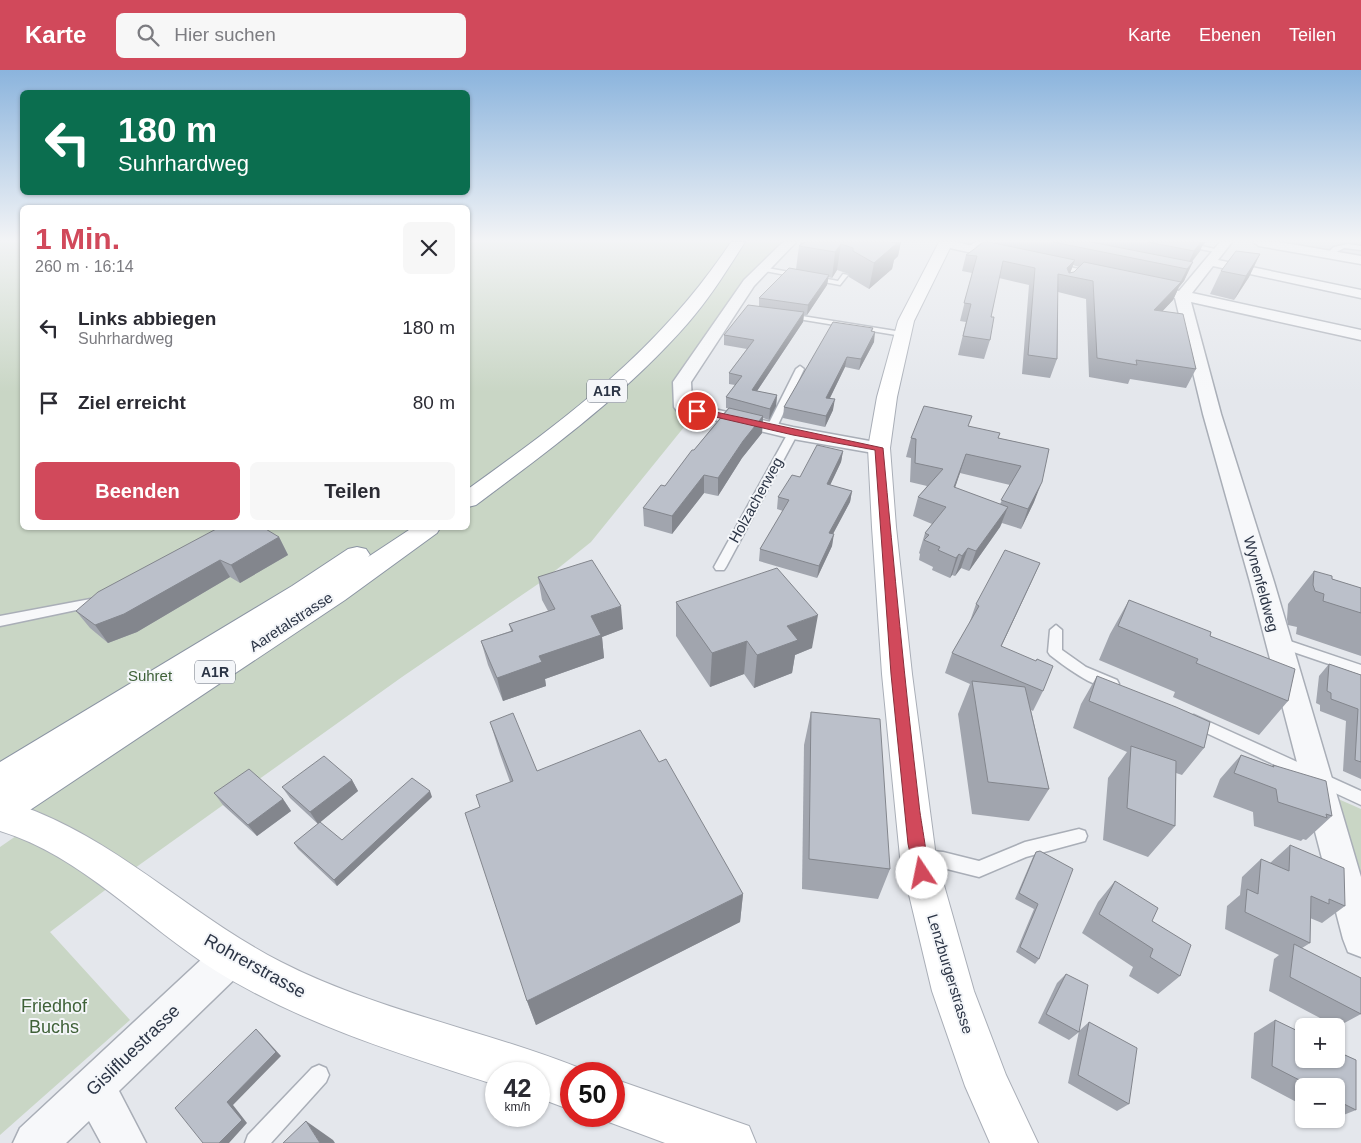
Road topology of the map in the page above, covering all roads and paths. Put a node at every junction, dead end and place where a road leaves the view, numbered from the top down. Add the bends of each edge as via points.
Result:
1 (702, 292) edge
2 (745, 292) edge
3 (920, 292) edge
4 (1189, 292) edge
5 (1217, 292) edge
6 (672, 306) dead end
7 (774, 313) edge
8 (902, 334) junction
9 (1361, 335) edge
10 (800, 369) dead end
11 (772, 427) junction
12 (793, 432) junction
13 (879, 448) junction
14 (470, 478) edge
15 (470, 498) edge
16 (395, 530) edge
17 (425, 530) edge
18 (720, 567) dead end
19 (114, 599) edge
20 (0, 621) edge
21 (1056, 630) dead end
22 (1277, 642) junction
23 (1361, 670) edge
24 (1125, 690) edge
25 (1177, 713) edge
26 (1316, 779) junction
27 (0, 780) edge
28 (1361, 798) edge
29 (11, 817) edge
30 (1079, 836) dead end
31 (918, 857) junction
32 (1361, 939) edge
33 (231, 957) junction
34 (495, 1062) edge
35 (319, 1075) dead end
36 (94, 1087) junction
37 (625, 1106) edge
38 (1005, 1140) edge
39 (35, 1143) edge
40 (124, 1143) edge
41 (256, 1143) edge
42 (732, 1143) edge

1 - 15 main road, A1R via 678,323 631,370 561,430
2 - 11 street via 739,308 682,382 682,407
3 - 8 main road, Lenzburgerstrasse
4 - 22 street, Wynenfeldweg via 1212,414
5 - 9 street
6 - 14 main road, A1R via 590,385
7 - 8 lane
8 - 13 main road, Lenzburgerstrasse
10 - 11 lane
11 - 12 street
12 - 13 street
12 - 18 lane, Holzacherweg
13 - 31 main road, Lenzburgerstrasse via 897,674
16 - 27 main road, Aaretalstrasse / A1R via 302,592
17 - 29 main road, Aaretalstrasse / A1R
19 - 20 lane
21 - 24 lane via 1055,652 1081,671
22 - 23 lane
22 - 26 street, Wynenfeldweg
25 - 26 lane
26 - 28 lane
26 - 32 street, Wynenfeldweg
29 - 33 main road, Rohrerstrasse via 56,835 99,862 150,902
30 - 31 lane via 1025,850 978,869
31 - 38 main road, Lenzburgerstrasse via 953,991
33 - 34 main road, Rohrerstrasse via 277,982 361,1018
33 - 36 street, Gislifluestrasse
35 - 41 lane
36 - 39 street, Gislifluestrasse
36 - 40 street
37 - 42 main road

